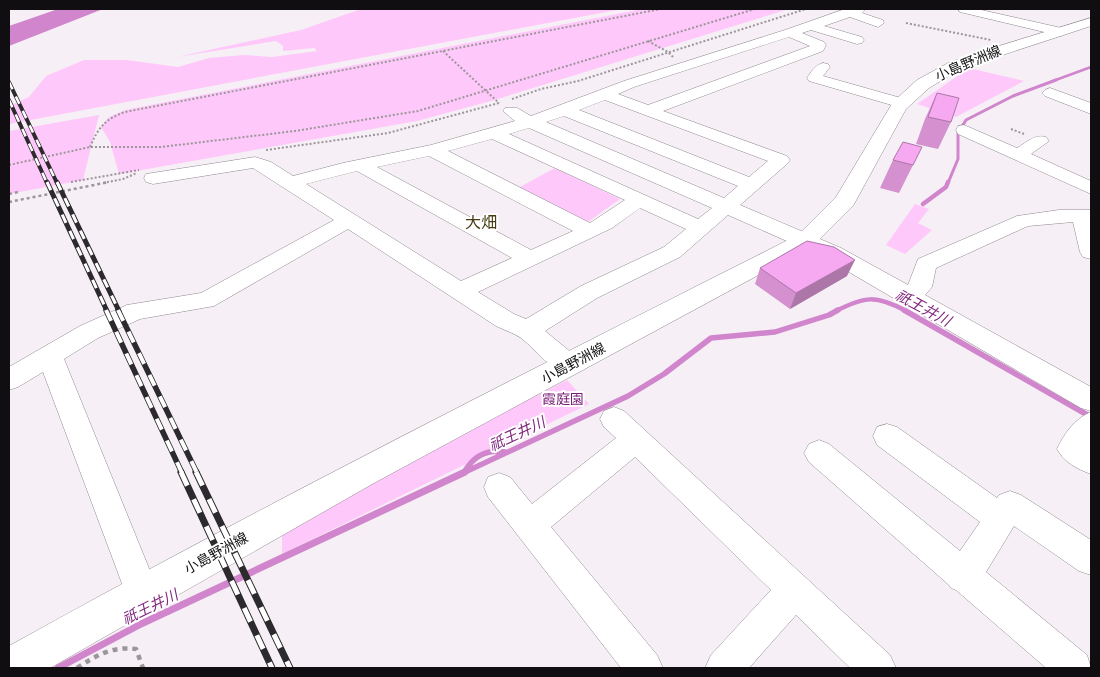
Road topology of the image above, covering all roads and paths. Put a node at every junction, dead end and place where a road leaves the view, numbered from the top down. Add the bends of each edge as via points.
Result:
1 (661, 9) edge
2 (748, 9) edge
3 (753, 9) edge
4 (806, 9) edge
5 (964, 9) edge
6 (1014, 9) edge
7 (854, 10) edge
8 (1035, 13) dead end
9 (1091, 22) edge
10 (878, 23) dead end
11 (906, 23) dead end
12 (810, 26) junction
13 (1060, 32) junction
14 (790, 33) junction
15 (857, 40) dead end
16 (648, 41) junction
17 (999, 42) dead end
18 (443, 51) junction
19 (668, 53) junction
20 (688, 66) junction
21 (823, 67) dead end
22 (853, 77) dead end
23 (724, 82) junction
24 (485, 91) junction
25 (1050, 93) dead end
26 (605, 95) junction
27 (906, 99) junction
28 (504, 104) junction
29 (1091, 109) edge
30 (563, 110) junction
31 (648, 111) junction
32 (453, 117) dead end
33 (528, 121) junction
34 (964, 130) dead end
35 (491, 132) junction
36 (1040, 141) dead end
37 (90, 147) junction
38 (432, 150) junction
39 (1019, 154) junction
40 (9, 164) edge
41 (360, 165) junction
42 (148, 173) joint
43 (71, 182) dead end
44 (291, 183) junction
45 (752, 185) junction
46 (1091, 188) edge
47 (18, 192) dead end
48 (9, 194) edge
49 (638, 200) junction
50 (727, 206) junction
51 (1086, 216) edge
52 (350, 220) junction
53 (701, 228) junction
54 (589, 231) junction
55 (806, 240) junction
56 (1091, 252) edge
57 (530, 258) junction
58 (459, 291) junction
59 (910, 296) junction
60 (528, 330) junction
61 (49, 355) junction
62 (569, 365) junction
63 (9, 380) edge
64 (1091, 400) edge
65 (1091, 424) edge
66 (887, 436) dead end
67 (819, 453) dead end
68 (1091, 461) edge
69 (499, 487) dead end
70 (1001, 519) junction
71 (530, 526) junction
72 (1091, 559) edge
73 (963, 576) junction
74 (794, 591) junction
75 (142, 593) junction
76 (11, 668) edge
77 (77, 668) edge
78 (143, 668) edge
79 (644, 668) edge
80 (724, 668) edge
81 (877, 668) edge
82 (1074, 668) edge

1 - 18 path
2 - 3 path
3 - 16 path
4 - 19 path
5 - 13 street
6 - 8 street
7 - 10 street
7 - 12 street
9 - 13 main road, 小島野洲線
11 - 17 path
12 - 14 street
12 - 15 street
13 - 27 main road, 小島野洲線 via 954,66 923,84
14 - 20 street
14 - 23 street via 819,45 818,48
16 - 19 path
16 - 24 path
18 - 24 path
18 - 37 path via 124,112 108,117 99,126
19 - 28 path via 578,82 541,89
20 - 23 street
20 - 26 street
21 - 27 street via 814,78
22 - 27 street
23 - 31 street
24 - 28 path
24 - 37 path via 418,110 358,122 160,147
25 - 29 street
26 - 30 street
26 - 31 street
27 - 55 main road, 小島野洲線 via 845,201
28 - 32 path
28 - 33 street
30 - 33 street
30 - 45 street
31 - 45 street via 781,160
33 - 35 street
33 - 50 street
34 - 39 street
35 - 38 street
35 - 49 street
36 - 39 street
37 - 40 path
38 - 41 street
38 - 54 street
39 - 46 street
41 - 44 street
41 - 57 street
42 - 43 path
42 - 44 street via 255,162
44 - 52 street
45 - 50 street
47 - 48 path
49 - 53 street
49 - 54 street via 605,224
50 - 53 street
50 - 55 street
51 - 56 street
51 - 59 street via 1024,220 926,264 920,287
52 - 58 street
52 - 61 street via 206,300 135,311
53 - 60 street via 672,252 589,292
54 - 57 street
55 - 59 street
55 - 62 main road, 小島野洲線
57 - 58 street
58 - 60 street via 505,320
59 - 64 street
60 - 62 street
61 - 63 street
61 - 75 street
62 - 75 main road, 小島野洲線
65 - 68 street via 1072,449
66 - 70 street
67 - 73 street
69 - 71 street
70 - 72 street via 1010,505
70 - 73 street
71 - 74 street via 624,430
71 - 79 street
73 - 82 street
74 - 80 street
74 - 81 street
75 - 76 main road, 小島野洲線
77 - 78 path via 107,650 121,646 136,649

